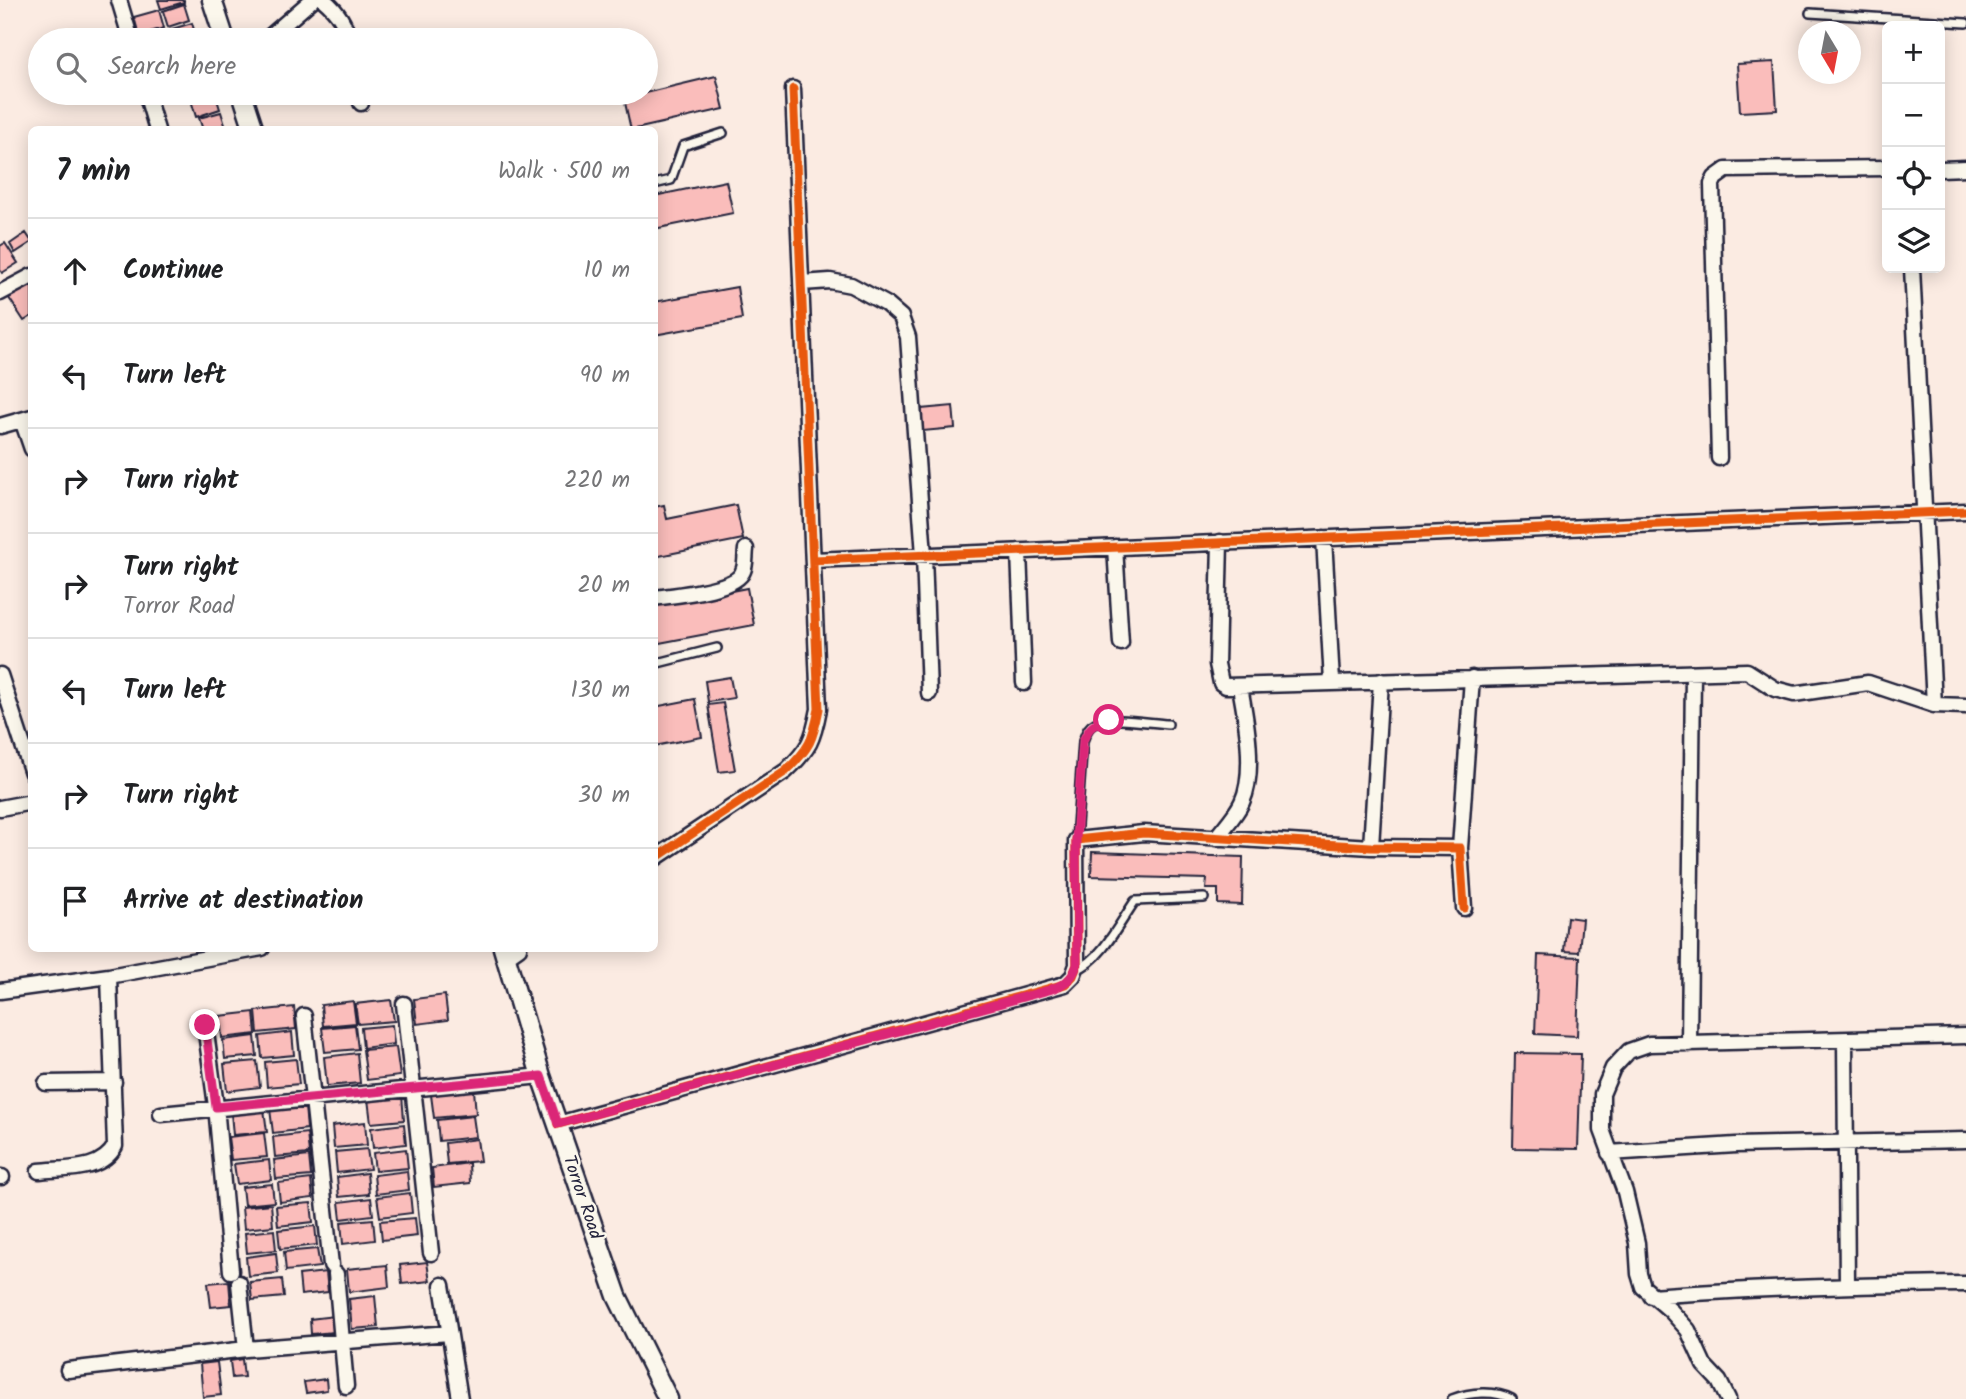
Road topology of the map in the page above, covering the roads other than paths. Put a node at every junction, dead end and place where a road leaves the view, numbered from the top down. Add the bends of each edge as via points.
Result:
1 (119, 0) edge
2 (212, 0) edge
3 (312, 0) edge
4 (324, 0) edge
5 (1810, 13) dead end
6 (1966, 23) edge
7 (127, 28) edge
8 (221, 28) edge
9 (280, 28) edge
10 (346, 28) edge
11 (793, 89) dead end
12 (150, 105) edge
13 (246, 105) edge
14 (156, 126) edge
15 (253, 126) edge
16 (723, 133) dead end
17 (1882, 168) edge
18 (1945, 169) edge
19 (1966, 169) edge
20 (658, 183) edge
21 (1912, 273) edge
22 (28, 278) edge
23 (802, 283) junction
24 (0, 293) edge
25 (27, 419) edge
26 (0, 426) edge
27 (1718, 458) dead end
28 (1966, 510) edge
29 (1925, 512) junction
30 (1324, 538) junction
31 (1220, 542) junction
32 (1115, 547) junction
33 (746, 549) dead end
34 (1018, 551) junction
35 (924, 555) junction
36 (813, 559) junction
37 (658, 597) edge
38 (1121, 642) dead end
39 (717, 649) dead end
40 (658, 663) edge
41 (1693, 673) junction
42 (0, 675) edge
43 (1472, 678) junction
44 (1381, 681) junction
45 (1332, 682) junction
46 (1024, 683) dead end
47 (1240, 687) junction
48 (929, 693) dead end
49 (1934, 705) junction
50 (1966, 706) edge
51 (1168, 724) dead end
52 (28, 761) edge
53 (28, 803) edge
54 (0, 808) edge
55 (1216, 838) junction
56 (1076, 840) junction
57 (1371, 846) junction
58 (1460, 848) junction
59 (658, 856) edge
60 (1204, 898) dead end
61 (1464, 908) dead end
62 (240, 952) edge
63 (510, 952) edge
64 (1076, 970) junction
65 (109, 976) junction
66 (0, 991) edge
67 (404, 1003) dead end
68 (304, 1016) dead end
69 (205, 1025) dead end
70 (1966, 1036) edge
71 (1845, 1040) junction
72 (1689, 1044) junction
73 (541, 1076) junction
74 (114, 1082) junction
75 (46, 1083) dead end
76 (414, 1088) junction
77 (313, 1098) junction
78 (216, 1107) junction
79 (161, 1114) dead end
80 (558, 1124) junction
81 (1966, 1140) edge
82 (1846, 1142) junction
83 (1609, 1153) junction
84 (39, 1171) dead end
85 (431, 1253) dead end
86 (1966, 1284) edge
87 (442, 1285) dead end
88 (1847, 1286) junction
89 (1651, 1296) junction
90 (449, 1333) junction
91 (341, 1342) junction
92 (246, 1349) junction
93 (68, 1370) dead end
94 (346, 1386) dead end
95 (460, 1399) edge
96 (668, 1399) edge
97 (1452, 1399) edge
98 (1512, 1399) edge
99 (1728, 1399) edge

1 - 7 street
2 - 8 street
3 - 9 street
4 - 10 street
5 - 6 lane
11 - 23 street
12 - 14 street
13 - 15 street
16 - 20 lane via 683,146 671,180
17 - 27 street via 1726,170 1714,178
18 - 19 street
21 - 29 street
22 - 24 street
23 - 35 street via 851,285 901,317 908,337
23 - 36 street
25 - 26 street
28 - 29 street
29 - 30 street
29 - 49 street
30 - 31 street
30 - 45 street
31 - 32 street
31 - 47 street via 1218,676 1226,687
32 - 34 street
32 - 38 street
33 - 37 street via 743,573 736,581
34 - 35 street
34 - 46 street
35 - 36 street
35 - 48 street
36 - 59 street via 819,709 814,736 786,771
39 - 40 lane
41 - 43 street
41 - 49 street via 1747,671 1775,689 1794,694 1868,683
41 - 72 street
42 - 52 street
43 - 44 street
43 - 58 street
44 - 45 street
44 - 57 street
45 - 47 street
47 - 55 street via 1247,725 1248,776 1244,799
49 - 50 street
51 - 56 lane via 1109,720 1088,728 1083,741
53 - 54 street
55 - 56 street via 1144,833
55 - 57 street
56 - 64 street
57 - 58 street
58 - 61 street
60 - 64 lane via 1135,901 1104,947 1087,966
62 - 65 street
63 - 73 street, Torror Road
64 - 80 street via 1065,984 1049,990
65 - 66 street
65 - 74 street
67 - 76 street
68 - 77 street
69 - 78 street
70 - 71 street
71 - 72 street
71 - 82 street
72 - 83 street via 1649,1044 1629,1051 1613,1068 1602,1094 1602,1130
73 - 76 street
73 - 80 street, Torror Road
74 - 75 street
74 - 84 street via 116,1146 109,1158 95,1165
76 - 77 street
76 - 85 street
77 - 78 street
77 - 91 street
78 - 79 street
78 - 92 street
80 - 96 street, Torror Road via 617,1296
81 - 82 street
82 - 83 street
82 - 88 street
83 - 89 street via 1625,1192 1643,1287
86 - 88 street
87 - 90 street
88 - 89 street
89 - 99 street via 1688,1330 1704,1365
90 - 91 street
90 - 95 street
91 - 92 street
91 - 94 street
92 - 93 street
97 - 98 lane via 1501,1393

